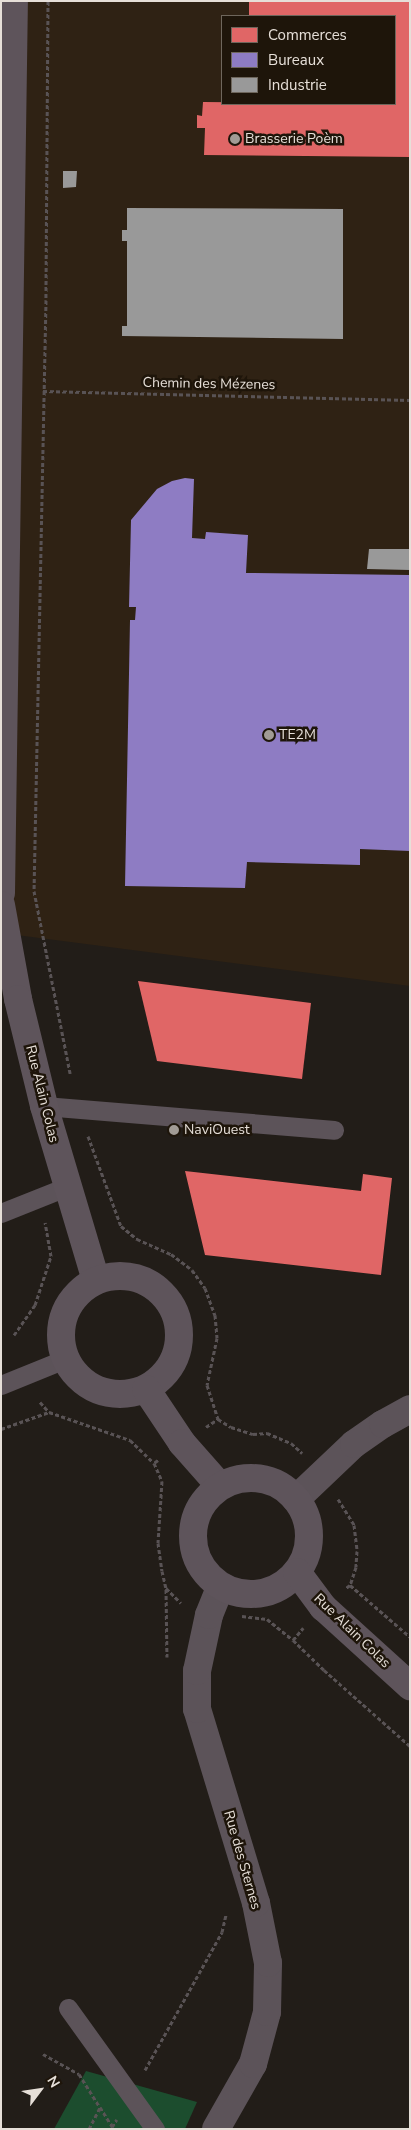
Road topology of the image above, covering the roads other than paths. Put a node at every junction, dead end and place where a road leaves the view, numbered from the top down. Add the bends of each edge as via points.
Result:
1 (14, 1) edge
2 (1, 893) edge
3 (1, 905) edge
4 (44, 1106) junction
5 (334, 1130) dead end
6 (66, 1187) junction
7 (1, 1213) edge
8 (96, 1280) junction
9 (65, 1359) junction
10 (1, 1385) edge
11 (146, 1389) junction
12 (410, 1409) edge
13 (220, 1486) junction
14 (296, 1499) junction
15 (297, 1572) junction
16 (221, 1586) junction
17 (410, 1686) edge
18 (68, 2008) dead end
19 (155, 2129) edge
20 (216, 2129) edge

1 - 2 street
3 - 4 street, Rue Alain Colas via 18,999
4 - 5 lane
4 - 6 street, Rue Alain Colas
6 - 7 lane
6 - 8 street, Rue Alain Colas
8 - 9 street via 80,1291 64,1314 60,1341
8 - 11 street via 115,1276 136,1278 169,1301 178,1320 179,1340 174,1360 162,1377
9 - 10 lane
9 - 11 street via 75,1375 90,1388 108,1394 128,1395
11 - 13 street via 182,1443
12 - 14 street via 354,1444
13 - 14 street via 240,1478 261,1478 280,1485
13 - 16 street via 203,1502 194,1524 194,1548 204,1570
14 - 15 street via 306,1516 310,1536 306,1555
15 - 16 street via 281,1586 262,1594 240,1594
15 - 17 street, Rue Alain Colas via 323,1607
16 - 20 street, Rue des Sternes via 209,1615 197,1671 197,1709 256,1903 268,1963 267,2012 253,2064
18 - 19 lane

